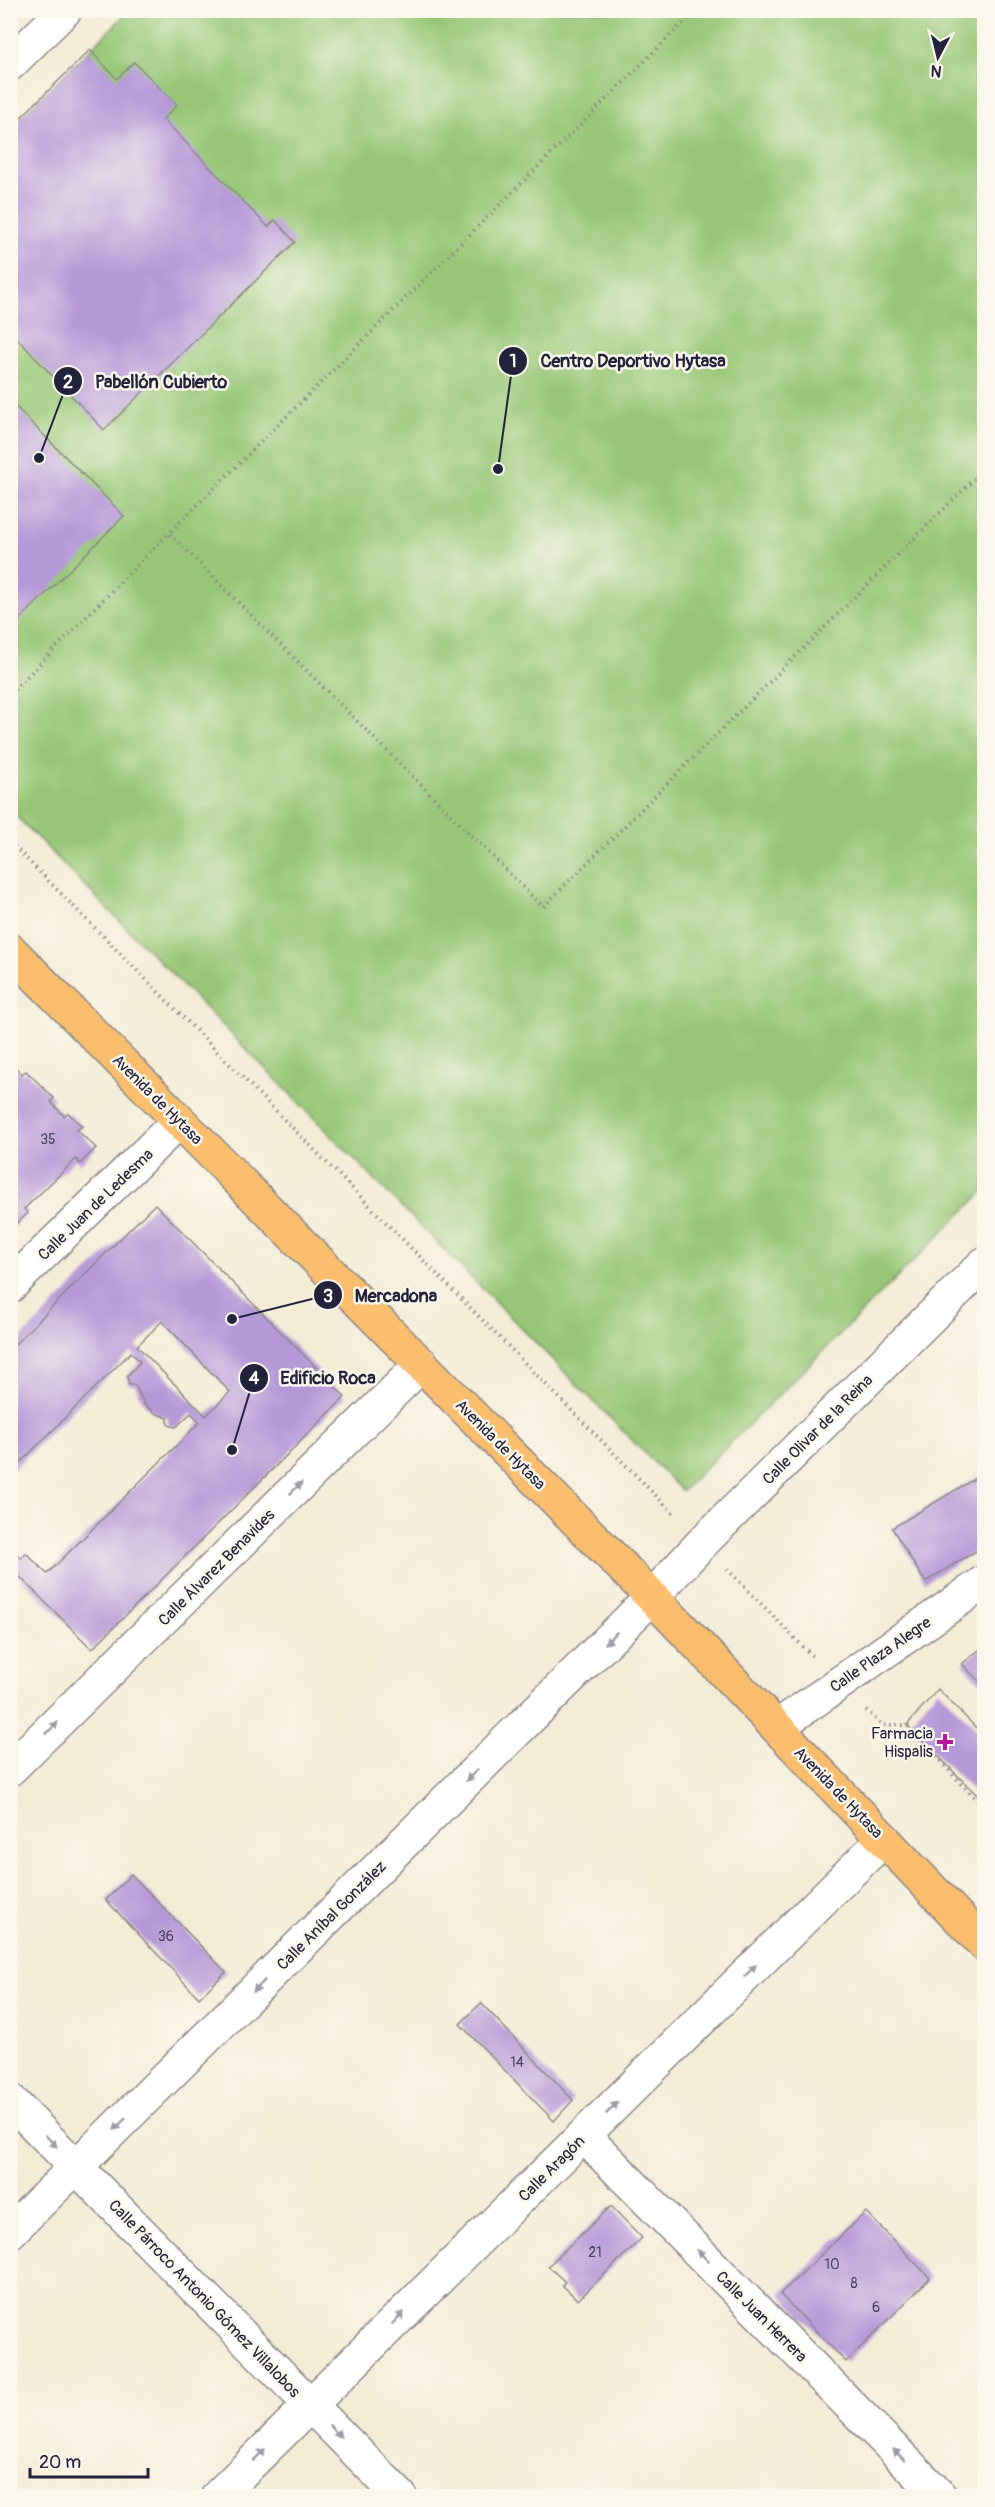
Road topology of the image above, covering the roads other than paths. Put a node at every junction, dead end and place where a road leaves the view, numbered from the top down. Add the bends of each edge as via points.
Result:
1 (65, 10) edge
2 (10, 64) edge
3 (10, 950) edge
4 (179, 1121) junction
5 (984, 1264) edge
6 (10, 1286) edge
7 (422, 1364) junction
8 (984, 1582) edge
9 (652, 1597) junction
10 (777, 1727) junction
11 (10, 1769) edge
12 (884, 1839) junction
13 (984, 1944) edge
14 (10, 2100) edge
15 (584, 2136) junction
16 (76, 2167) junction
17 (10, 2232) edge
18 (310, 2405) junction
19 (218, 2496) edge
20 (400, 2496) edge
21 (940, 2496) edge

1 - 2 street
3 - 4 main road, Avenida de Hytasa
4 - 6 street, Calle Juan de Ledesma
4 - 7 main road, Avenida de Hytasa
5 - 9 street, Calle Olivar de la Reina
7 - 9 main road, Avenida de Hytasa
11 -> 7 street, Calle Álvarez Benavides
8 - 10 street, Calle Plaza Alegre
9 - 10 main road, Avenida de Hytasa
9 -> 16 street, Calle Aníbal González
10 - 12 main road, Avenida de Hytasa
12 - 13 main road, Avenida de Hytasa
15 -> 12 street, Calle Aragón
14 -> 16 street, Calle Párroco Antonio Gómez Villalobos
18 -> 15 street, Calle Aragón
21 -> 15 street, Calle Juan Herrera
16 - 17 street, Calle Aníbal González
16 - 18 street, Calle Párroco Antonio Gómez Villalobos
19 -> 18 street, Calle Aragón
18 -> 20 street, Calle Párroco Antonio Gómez Villalobos

